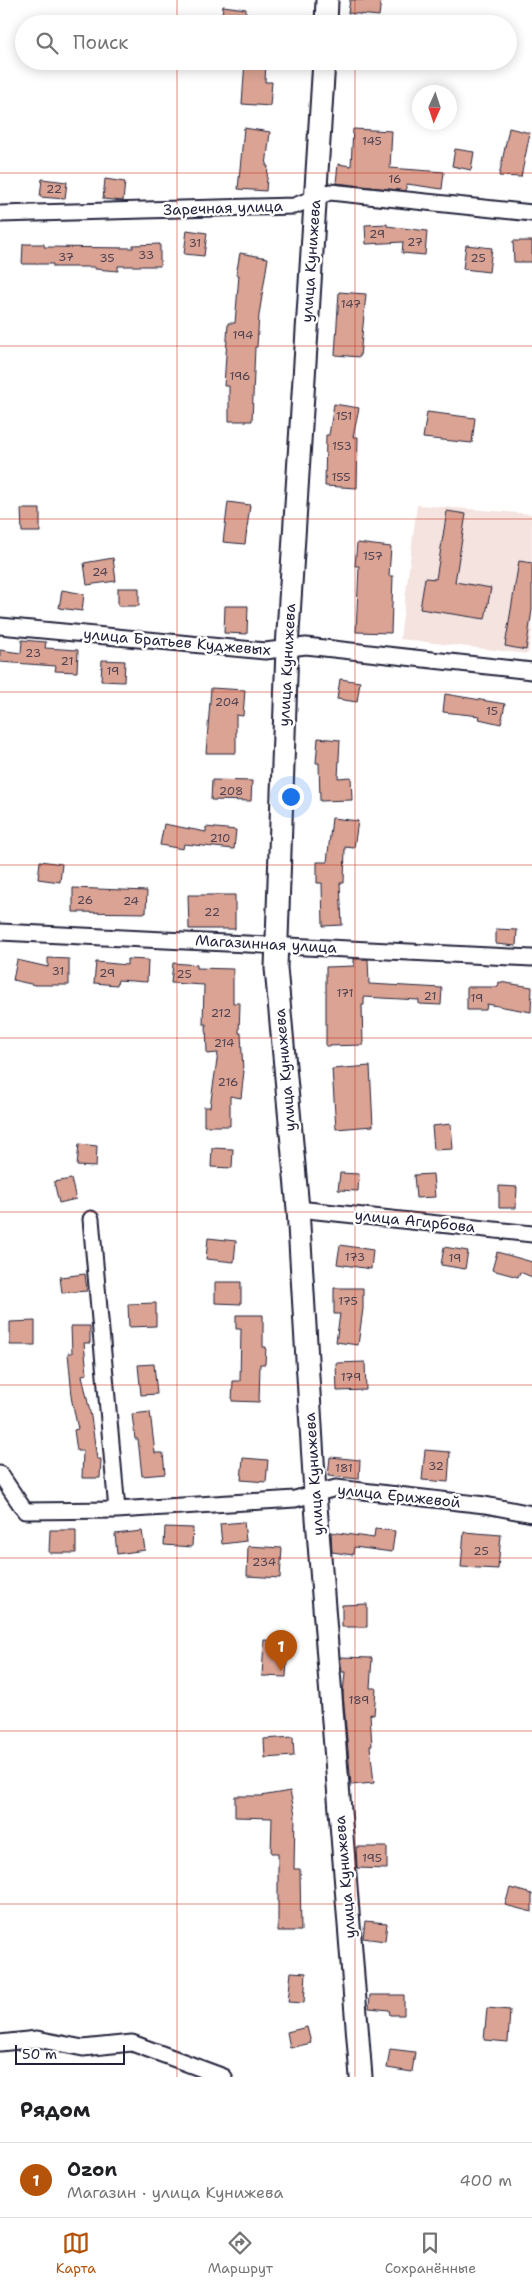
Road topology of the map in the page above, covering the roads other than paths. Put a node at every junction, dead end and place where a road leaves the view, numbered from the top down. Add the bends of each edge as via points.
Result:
1 (327, 0) edge
2 (326, 15) edge
3 (323, 70) edge
4 (315, 197) junction
5 (532, 213) edge
6 (0, 214) edge
7 (0, 626) edge
8 (287, 648) junction
9 (532, 671) edge
10 (0, 932) edge
11 (277, 944) junction
12 (532, 958) edge
13 (298, 1209) junction
14 (91, 1219) dead end
15 (532, 1234) edge
16 (0, 1474) edge
17 (315, 1493) junction
18 (117, 1510) junction
19 (532, 1514) edge
20 (0, 2043) edge
21 (224, 2077) edge
22 (361, 2077) edge

1 - 2 street
3 - 4 street, улица Кунижева
4 - 5 street, Заречная улица via 330,192
4 - 6 street, Заречная улица via 294,206
4 - 8 street, улица Кунижева
7 - 8 street, улица Братьев Куджевых via 265,651
8 - 9 street, улица Братьев Куджевых via 306,646
8 - 11 street, улица Кунижева
10 - 11 street, Магазинная улица
11 - 12 street, Магазинная улица
11 - 13 street, улица Кунижева via 276,968
13 - 15 street, улица Агирбова
13 - 17 street, улица Кунижева
14 - 18 street
16 - 18 street, улица Ерижевой via 25,1511
17 - 18 street, улица Ерижевой via 295,1499
17 - 19 street, улица Ерижевой via 336,1488 485,1505
17 - 22 street, улица Кунижева
20 - 21 street via 37,2039 83,2048 132,2042

